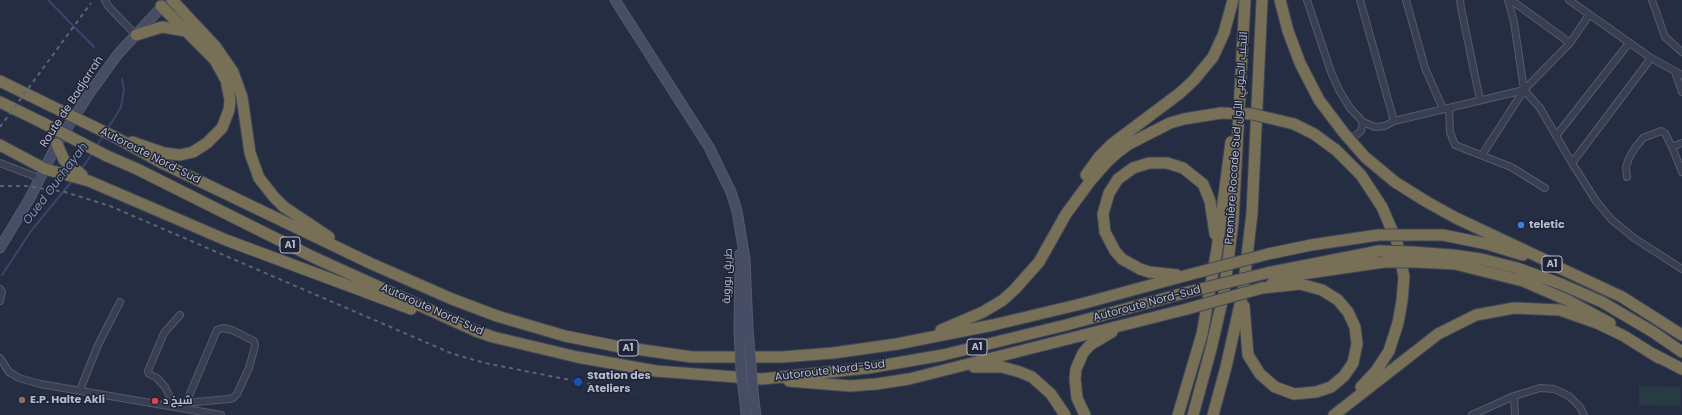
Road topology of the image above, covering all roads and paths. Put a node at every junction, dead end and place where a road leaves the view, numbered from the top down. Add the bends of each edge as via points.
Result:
1 (105, 0) edge
2 (172, 0) edge
3 (615, 0) edge
4 (1233, 0) edge
5 (1245, 0) edge
6 (1262, 0) edge
7 (1280, 0) edge
8 (1307, 0) edge
9 (1360, 0) edge
10 (1406, 0) edge
11 (1460, 0) edge
12 (1508, 0) edge
13 (1512, 0) edge
14 (1569, 0) edge
15 (1652, 0) edge
16 (164, 3) edge
17 (1589, 15) junction
18 (186, 31) junction
19 (136, 35) junction
20 (1570, 43) junction
21 (1629, 43) junction
22 (1682, 52) edge
23 (1651, 58) junction
24 (1242, 67) junction
25 (1675, 72) junction
26 (1682, 75) edge
27 (0, 81) edge
28 (1524, 90) junction
29 (1682, 92) edge
30 (1480, 100) junction
31 (0, 102) edge
32 (1446, 109) junction
33 (1394, 121) junction
34 (1363, 122) junction
35 (1556, 136) junction
36 (115, 137) junction
37 (1350, 140) junction
38 (1682, 143) edge
39 (57, 144) junction
40 (0, 145) edge
41 (1672, 147) junction
42 (1482, 154) junction
43 (0, 163) edge
44 (1572, 163) junction
45 (72, 172) junction
46 (1682, 172) edge
47 (42, 173) junction
48 (1627, 177) dead end
49 (1545, 188) dead end
50 (1066, 214) junction
51 (0, 248) edge
52 (1217, 249) junction
53 (372, 264) junction
54 (1558, 266) junction
55 (1682, 269) edge
56 (1188, 275) junction
57 (1262, 288) junction
58 (0, 289) edge
59 (1243, 291) junction
60 (0, 301) edge
61 (120, 302) dead end
62 (180, 314) dead end
63 (1158, 316) junction
64 (743, 330) junction
65 (476, 331) junction
66 (1682, 335) edge
67 (898, 344) junction
68 (1682, 352) edge
69 (0, 358) edge
70 (1659, 358) junction
71 (1682, 370) edge
72 (946, 371) junction
73 (762, 379) junction
74 (80, 390) junction
75 (1514, 396) junction
76 (1182, 398) junction
77 (186, 403) junction
78 (174, 406) junction
79 (1336, 414) edge
80 (221, 415) edge
81 (746, 415) edge
82 (756, 415) edge
83 (1065, 415) edge
84 (1085, 415) edge
85 (1173, 415) edge
86 (1178, 415) edge
87 (1193, 415) edge
88 (1213, 415) edge
89 (1472, 415) edge
90 (1515, 415) edge
91 (1584, 415) edge

1 - 19 street
2 - 53 highway via 215,46 233,72 242,97 250,152 259,178 267,189 292,214
3 - 64 main road, طريق بوروبة via 709,147 731,192 742,241 739,266
4 - 50 highway via 1224,33 1213,57 1180,93 1121,136 1099,157
5 - 24 highway, Première Rocade Sud التجنب الجنوبي الأول
6 - 59 highway, Première Rocade Sud التجنب الجنوبي الأول via 1252,213
7 - 37 highway via 1300,63 1319,100
8 - 34 street via 1339,90
9 - 33 street
10 - 32 street via 1425,68
11 - 30 street
12 - 28 street via 1514,22
13 - 20 street
14 - 17 street
15 - 22 street via 1665,37
16 - 18 highway
16 - 19 main road, Route de Badjarrah
17 - 20 street
17 - 21 street
18 - 19 highway via 162,27
18 - 36 highway via 215,60 226,80 230,95 229,110 222,128 202,147 180,155 164,153
19 - 39 main road, Route de Badjarrah via 110,64
20 - 28 street
21 - 23 street
21 - 35 street
23 - 25 street
23 - 44 street
24 - 52 highway
24 - 87 highway, Première Rocade Sud التجنب الجنوبي الأول via 1233,221 1224,293 1212,349
25 - 26 street
25 - 29 street
27 - 36 highway, Autoroute Nord-Sud / A1, bridge
28 - 30 street
28 - 35 street via 1540,108
28 - 42 street
30 - 32 street
31 - 65 highway, Autoroute Nord-Sud / A1, bridge via 313,257
32 - 33 street
32 - 42 street via 1455,145
33 - 34 street via 1385,126 1375,127
34 - 37 street via 1360,131
35 - 44 street
36 - 53 highway, Autoroute Nord-Sud / A1 via 162,163
37 - 54 highway via 1395,182 1427,202
38 - 41 street
39 - 45 highway via 61,156
39 - 47 main road, Route de Badjarrah
40 - 47 highway
41 - 46 street
41 - 48 street via 1665,133 1661,131 1643,138 1629,158 1626,167
42 - 49 street via 1511,167
43 - 47 street
44 - 55 street via 1596,202 1612,220 1634,238
45 - 47 highway
45 - 65 highway via 260,253
47 - 51 main road, Route de Badjarrah
50 - 67 highway via 1039,262 1003,300 952,327
50 - 79 highway, bridge via 1098,170 1129,144 1170,123 1184,119 1221,113 1252,114 1294,124 1314,134 1336,150 1361,175 1382,207 1397,242 1404,277 1398,323 1388,351 1376,371
52 - 56 highway via 1210,202 1203,184 1183,168 1158,162 1139,166 1118,179 1109,193 1104,214 1105,232 1115,251 1122,259 1140,270 1158,274
52 - 76 highway via 1202,334
53 - 67 highway, Autoroute Nord-Sud / A1 via 452,299 532,328 661,353 705,358 782,357
54 - 56 highway, Autoroute Nord-Sud / A1, bridge via 1487,244 1443,235 1408,234 1378,235 1311,245
54 - 66 highway, Autoroute Nord-Sud / A1 via 1622,297
56 - 67 highway, Autoroute Nord-Sud / A1 via 993,325
57 - 59 highway via 1300,284 1322,290 1338,300 1348,312 1355,327 1357,344 1353,362 1344,376 1331,387 1316,392 1294,394 1275,387 1260,374 1248,355
57 - 63 highway, bridge
57 - 70 highway, bridge via 1288,276 1384,262 1455,264 1523,281 1567,300 1604,318
58 - 60 street
59 - 88 highway, Première Rocade Sud التجنب الجنوبي الأول
61 - 74 street via 98,345
62 - 78 street via 164,333 148,371 165,387
63 - 72 highway via 1022,349
63 - 84 highway via 1112,332 1090,345 1083,353 1075,379 1077,398
64 - 81 main road, طريق بوروبة, bridge
64 - 82 main road, طريق بوروبة, bridge
65 - 73 highway, Autoroute Nord-Sud / A1 via 612,364 656,371
68 - 73 highway, Autoroute Nord-Sud / A1, bridge via 1602,302 1517,268 1452,255 1379,251 1267,273 943,355 868,368
69 - 74 street via 9,372 19,378
70 - 71 highway
70 - 79 highway via 1624,336 1560,310 1514,308 1476,315 1438,334
72 - 73 highway via 863,385
72 - 83 highway via 997,366 1020,372 1043,385
74 - 78 street
75 - 89 street
75 - 90 street
75 - 91 street via 1540,388 1554,389 1569,396
76 - 85 highway
76 - 86 highway
77 - 77 street via 217,330 232,330 254,341 255,346 248,368 237,394 229,399
77 - 78 street
78 - 80 street

